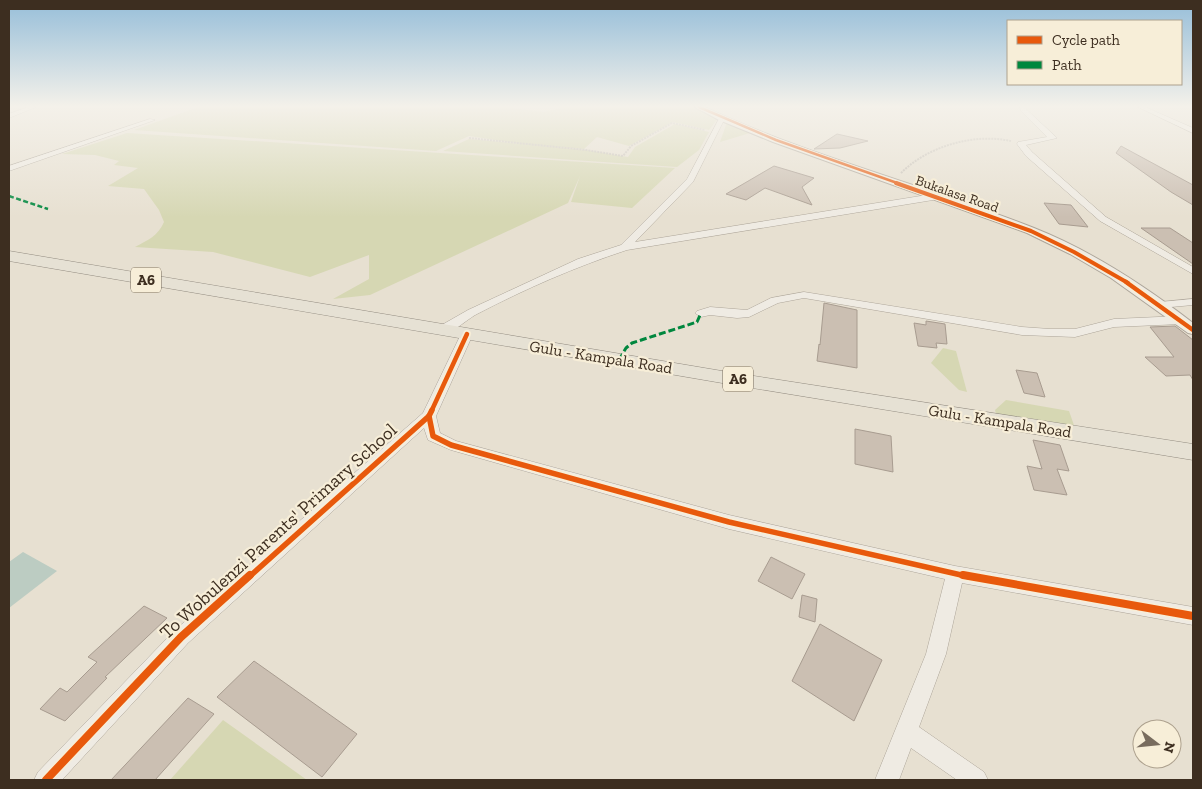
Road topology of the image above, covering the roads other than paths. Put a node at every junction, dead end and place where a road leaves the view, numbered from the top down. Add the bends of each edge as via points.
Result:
1 (82, 144) edge
2 (708, 144) edge
3 (790, 144) edge
4 (1022, 144) edge
5 (9, 169) edge
6 (932, 197) junction
7 (626, 247) junction
8 (9, 256) edge
9 (1193, 271) edge
10 (1193, 302) edge
11 (1160, 305) junction
12 (701, 313) dead end
13 (1181, 320) junction
14 (444, 330) junction
15 (1193, 330) edge
16 (467, 334) junction
17 (429, 416) junction
18 (1193, 452) edge
19 (955, 574) junction
20 (1193, 616) edge
21 (906, 731) junction
22 (46, 780) edge
23 (887, 780) edge
24 (976, 780) edge

1 - 5 street
2 - 7 street via 690,180
3 - 6 street, Bukalasa Road
4 - 9 street via 1028,154 1103,219
6 - 7 street
6 - 11 street, Bukalasa Road via 1031,231 1071,249
7 - 14 street via 582,261 472,312
8 - 14 main road, Gulu - Kampala Road / A6
10 - 11 street
11 - 13 street, Bukalasa Road
12 - 13 street via 749,313 776,300 804,295 1050,333 1074,333 1114,323
13 - 15 street, Bukalasa Road
14 - 16 main road, Gulu - Kampala Road / A6
16 - 17 street, To Wobulenzi Parents' Primary School
16 - 18 main road, Gulu - Kampala Road / A6
17 - 19 street via 433,436 452,445 729,522
17 - 22 street, To Wobulenzi Parents' Primary School via 181,637
19 - 20 street
19 - 21 street via 936,654
21 - 23 street
21 - 24 street

